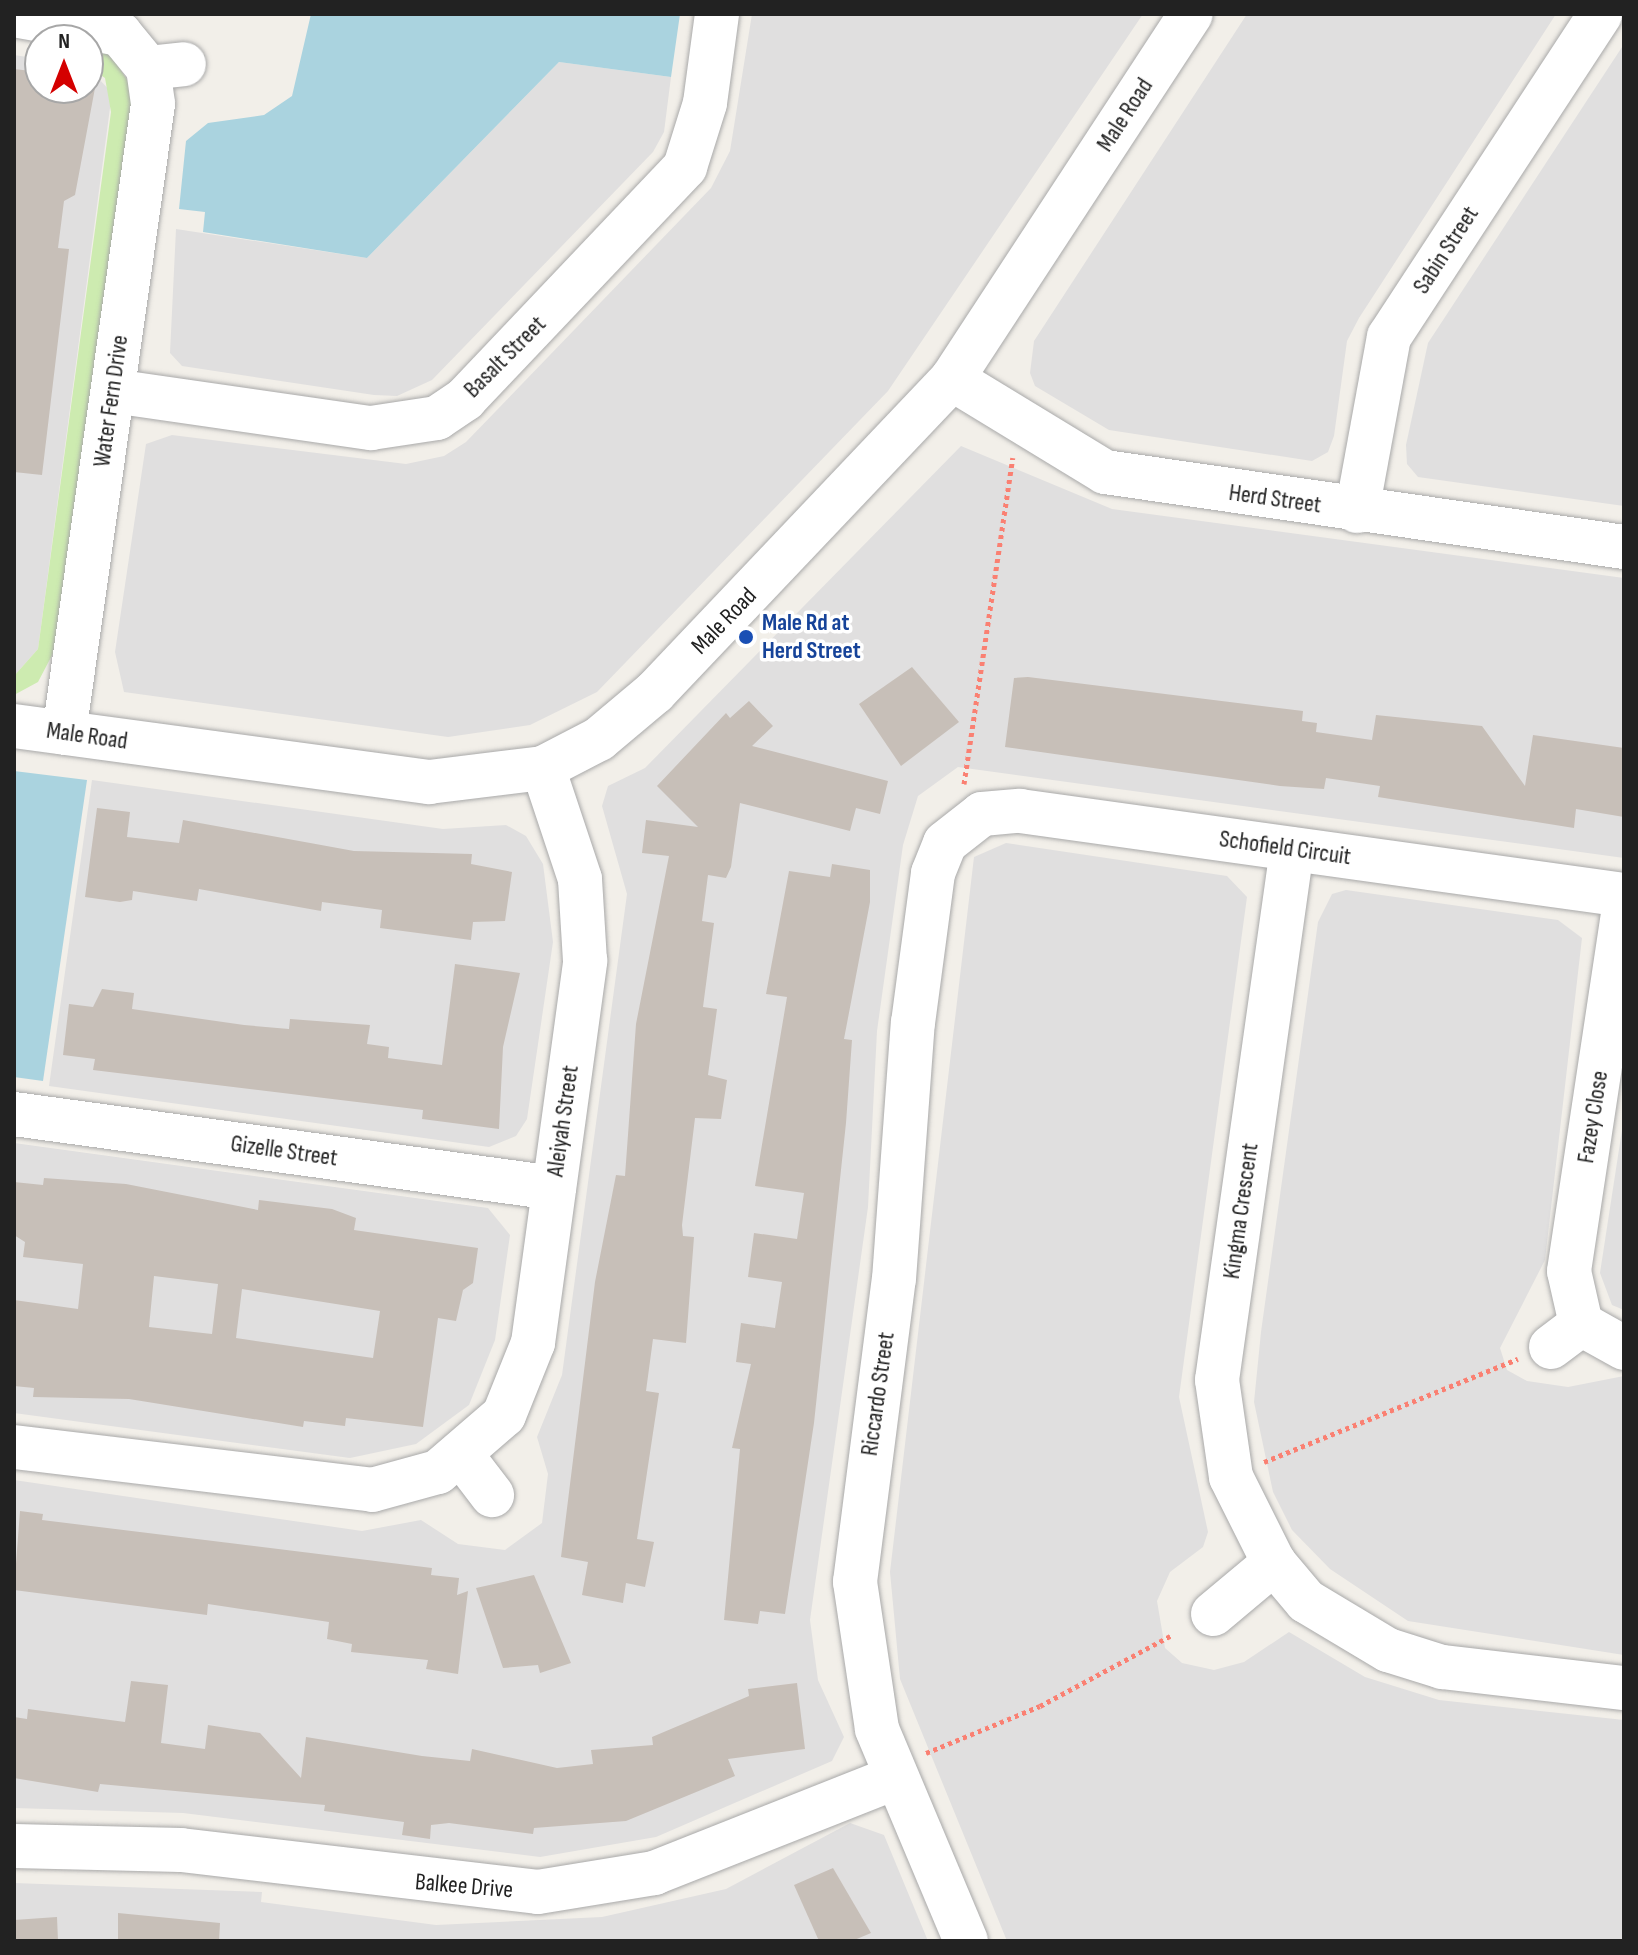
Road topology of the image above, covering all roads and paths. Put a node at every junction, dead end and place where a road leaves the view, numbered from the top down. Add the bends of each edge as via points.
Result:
1 (717, 14) edge
2 (1191, 14) edge
3 (1600, 14) edge
4 (14, 15) edge
5 (952, 379) junction
6 (113, 391) junction
7 (1016, 449) dead end
8 (1357, 511) junction
9 (1624, 547) edge
10 (14, 726) edge
11 (64, 733) junction
12 (543, 768) junction
13 (964, 787) dead end
14 (953, 834) joint
15 (1292, 849) junction
16 (1624, 895) edge
17 (1624, 908) edge
18 (14, 1114) edge
19 (554, 1188) junction
20 (1566, 1336) junction
21 (1624, 1348) edge
22 (14, 1447) edge
23 (463, 1457) junction
24 (1231, 1477) junction
25 (492, 1495) dead end
26 (1274, 1563) junction
27 (1213, 1614) dead end
28 (1170, 1636) dead end
29 (1624, 1688) edge
30 (908, 1766) junction
31 (14, 1846) edge
32 (966, 1941) edge

1 - 6 street, Basalt Street via 700,126 685,167 465,399 437,418 371,428
2 - 5 street, Male Road
3 - 8 street, Sabin Street via 1389,337
4 - 6 street, Water Fern Drive via 120,34 166,66 153,104
5 - 8 street, Herd Street via 1105,472
5 - 12 street, Male Road via 634,713
6 - 11 street, Water Fern Drive
7 - 13 path
8 - 9 street, Herd Street
10 - 11 street, Male Road
11 - 12 street, Male Road via 429,782
12 - 19 street, Aleiyah Street via 588,922
14 - 15 street, Schofield Circuit via 982,814 1020,811
14 - 30 street, Riccardo Street via 937,858 927,918 894,1279 855,1582 865,1684
15 - 16 street, Schofield Circuit
15 - 24 street, Kingma Crescent via 1217,1380
17 - 20 street, Fazey Close via 1569,1271
18 - 19 street, Gizelle Street
19 - 23 street, Aleiyah Street via 523,1380 504,1415
20 - 21 street
20 - 24 path
22 - 23 street, Aleiyah Street via 345,1490 411,1483
23 - 25 street
24 - 26 street, Kingma Crescent
26 - 27 street
26 - 29 street, Kingma Crescent via 1306,1601 1388,1650 1442,1667
28 - 30 path via 1040,1706
30 - 31 street, Balkee Drive via 654,1873 538,1892 181,1850
30 - 32 street, Riccardo Street

